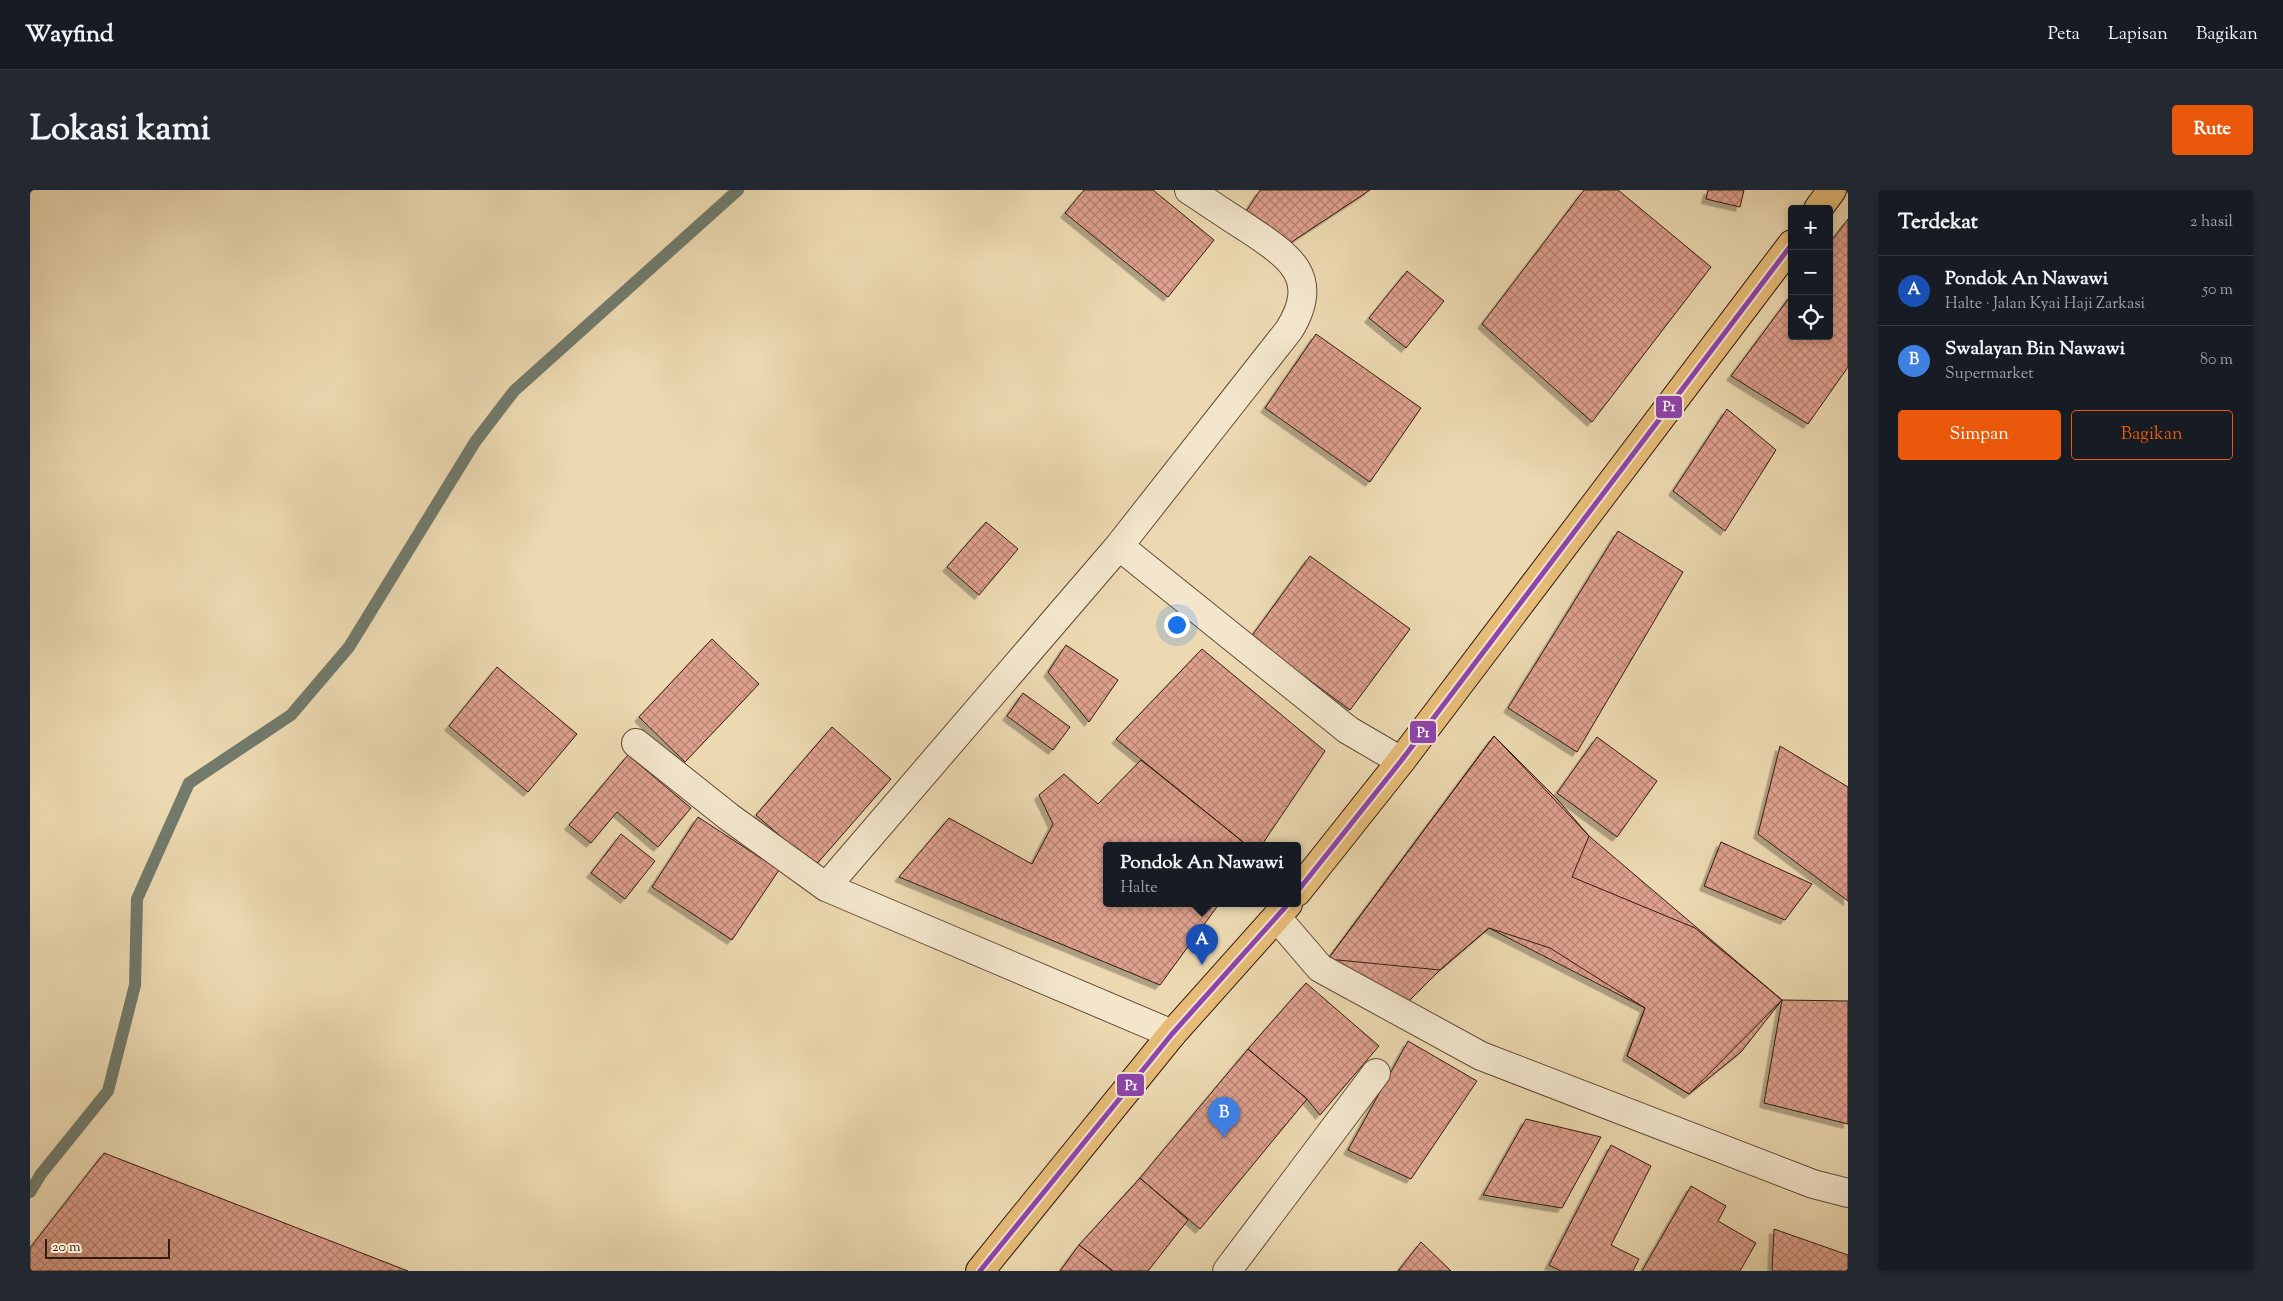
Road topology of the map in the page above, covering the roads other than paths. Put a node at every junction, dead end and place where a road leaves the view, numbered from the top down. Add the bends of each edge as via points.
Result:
1 (1189, 190) edge
2 (1832, 190) edge
3 (1821, 205) edge
4 (1788, 249) edge
5 (1119, 546) junction
6 (636, 743) dead end
7 (1401, 761) junction
8 (826, 887) junction
9 (1301, 887) edge
10 (1282, 911) edge
11 (1172, 1034) junction
12 (1376, 1073) dead end
13 (1848, 1193) edge
14 (980, 1271) edge
15 (1227, 1271) edge

1 - 5 street via 1280,250 1297,267 1303,295 1289,330
2 - 3 main road
4 - 7 main road
5 - 7 street via 1348,730
5 - 8 street
6 - 8 street via 729,817
7 - 9 main road
8 - 11 street
10 - 11 main road
10 - 13 street via 1320,968 1481,1056 1813,1184
11 - 14 main road
12 - 15 street

